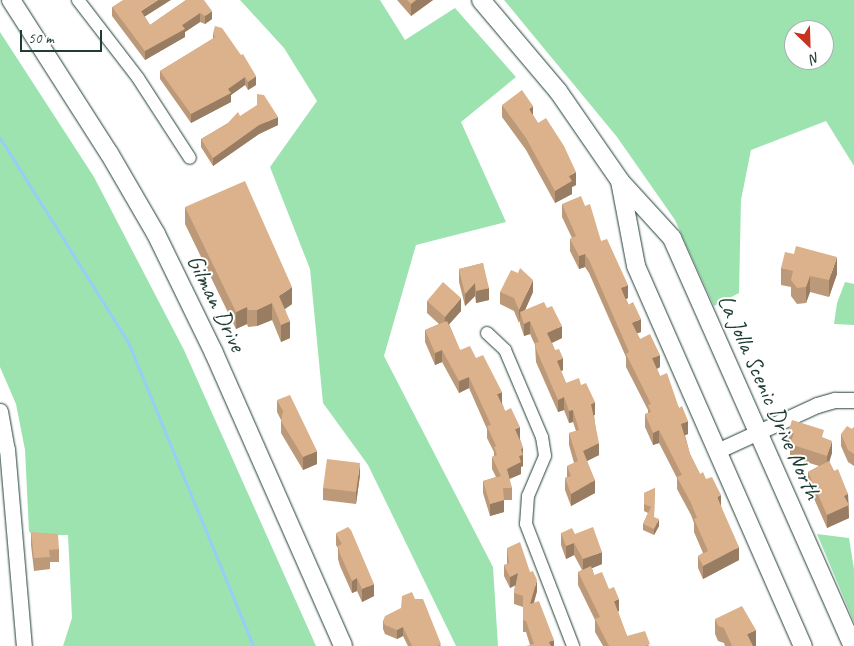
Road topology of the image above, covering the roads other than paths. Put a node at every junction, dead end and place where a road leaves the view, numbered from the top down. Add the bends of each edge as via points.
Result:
1 (11, 0) edge
2 (78, 0) edge
3 (481, 0) edge
4 (190, 158) dead end
5 (620, 181) junction
6 (487, 332) dead end
7 (854, 400) edge
8 (0, 411) edge
9 (759, 431) junction
10 (717, 451) junction
11 (5, 476) edge
12 (24, 646) edge
13 (343, 646) edge
14 (573, 646) edge
15 (803, 646) edge
16 (853, 646) edge

1 - 13 main road, Gilman Drive via 109,153 156,234 214,353
2 - 4 street via 138,78
3 - 5 main road, La Jolla Scenic Drive North via 558,91
5 - 9 main road, La Jolla Scenic Drive North via 672,238
5 - 10 main road, La Jolla Scenic Drive North via 636,266
6 - 14 street via 505,350 542,437 545,456 528,496 526,524
7 - 9 street via 822,403
8 - 11 street
9 - 10 street
9 - 16 main road, La Jolla Scenic Drive North
10 - 15 main road, La Jolla Scenic Drive North
11 - 12 street

